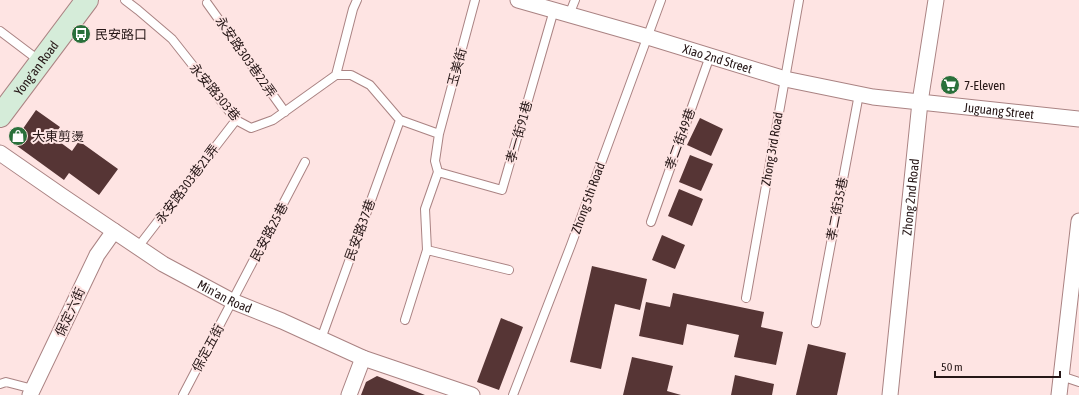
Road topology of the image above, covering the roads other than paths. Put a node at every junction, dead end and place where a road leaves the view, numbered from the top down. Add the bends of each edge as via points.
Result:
1 (87, 0) edge
2 (125, 0) edge
3 (357, 0) edge
4 (475, 0) edge
5 (518, 0) edge
6 (575, 0) edge
7 (661, 0) edge
8 (799, 0) edge
9 (936, 0) edge
10 (207, 3) dead end
11 (554, 10) junction
12 (570, 15) junction
13 (0, 31) edge
14 (648, 37) junction
15 (710, 56) junction
16 (41, 62) junction
17 (336, 75) junction
18 (785, 80) junction
19 (859, 94) junction
20 (920, 102) junction
21 (285, 112) junction
22 (0, 116) edge
23 (1079, 119) edge
24 (236, 120) junction
25 (400, 120) junction
26 (439, 134) junction
27 (0, 153) edge
28 (305, 162) dead end
29 (438, 172) junction
30 (1079, 220) edge
31 (650, 222) dead end
32 (114, 231) junction
33 (138, 248) junction
34 (427, 250) junction
35 (1077, 255) edge
36 (509, 270) dead end
37 (746, 298) dead end
38 (232, 301) junction
39 (405, 320) dead end
40 (816, 323) dead end
41 (321, 339) junction
42 (363, 358) junction
43 (1061, 376) junction
44 (1079, 382) edge
45 (0, 384) edge
46 (32, 392) edge
47 (183, 395) edge
48 (349, 395) edge
49 (472, 395) edge
50 (513, 395) edge
51 (890, 395) edge
52 (1059, 395) edge

1 - 16 main road, Yong'an Road
2 - 24 lane, 永安路303巷 via 172,39
3 - 17 lane
4 - 26 lane, 玉美街
5 - 11 street, Xiao 2nd Street
6 - 12 lane
7 - 14 lane, Zhong 5th Road
8 - 18 lane, Zhong 3rd Road
9 - 20 street, Zhong 2nd Road
10 - 21 lane, 永安路303巷22弄
11 - 12 street, Xiao 2nd Street
11 - 29 lane, 孝一街91巷 via 502,190
12 - 14 street, Xiao 2nd Street
13 - 16 lane
14 - 15 street, Xiao 2nd Street
14 - 50 lane, Zhong 5th Road
15 - 18 street, Xiao 2nd Street
15 - 31 lane, 孝二街49巷
16 - 22 main road, Yong'an Road
17 - 21 lane, 永安路303巷
17 - 25 lane via 352,75 370,85
18 - 19 street, Xiao 2nd Street
18 - 37 lane, Zhong 3rd Road
19 - 20 street, Xiao 2nd Street
19 - 40 lane, 孝二街35巷
20 - 23 street, Juguang Street
20 - 51 street, Zhong 2nd Road
21 - 24 lane, 永安路303巷 via 273,120 251,128
24 - 33 lane, 永安路303巷21弄
25 - 26 lane
25 - 41 lane, 民安路37巷
26 - 29 lane, 玉美街 via 435,161
27 - 32 street, Min'an Road
28 - 38 lane, 民安路25巷
29 - 34 lane via 425,209
30 - 35 street
32 - 33 street, Min'an Road
32 - 46 street, 保定六街 via 97,255
33 - 38 street, Min'an Road
34 - 36 lane
34 - 39 lane
35 - 43 street
38 - 41 street, Min'an Road
38 - 47 lane, 保定五街
41 - 42 street, Min'an Road
42 - 48 street
42 - 49 street, Min'an Road
43 - 44 lane
43 - 52 street
45 - 46 lane via 6,382

